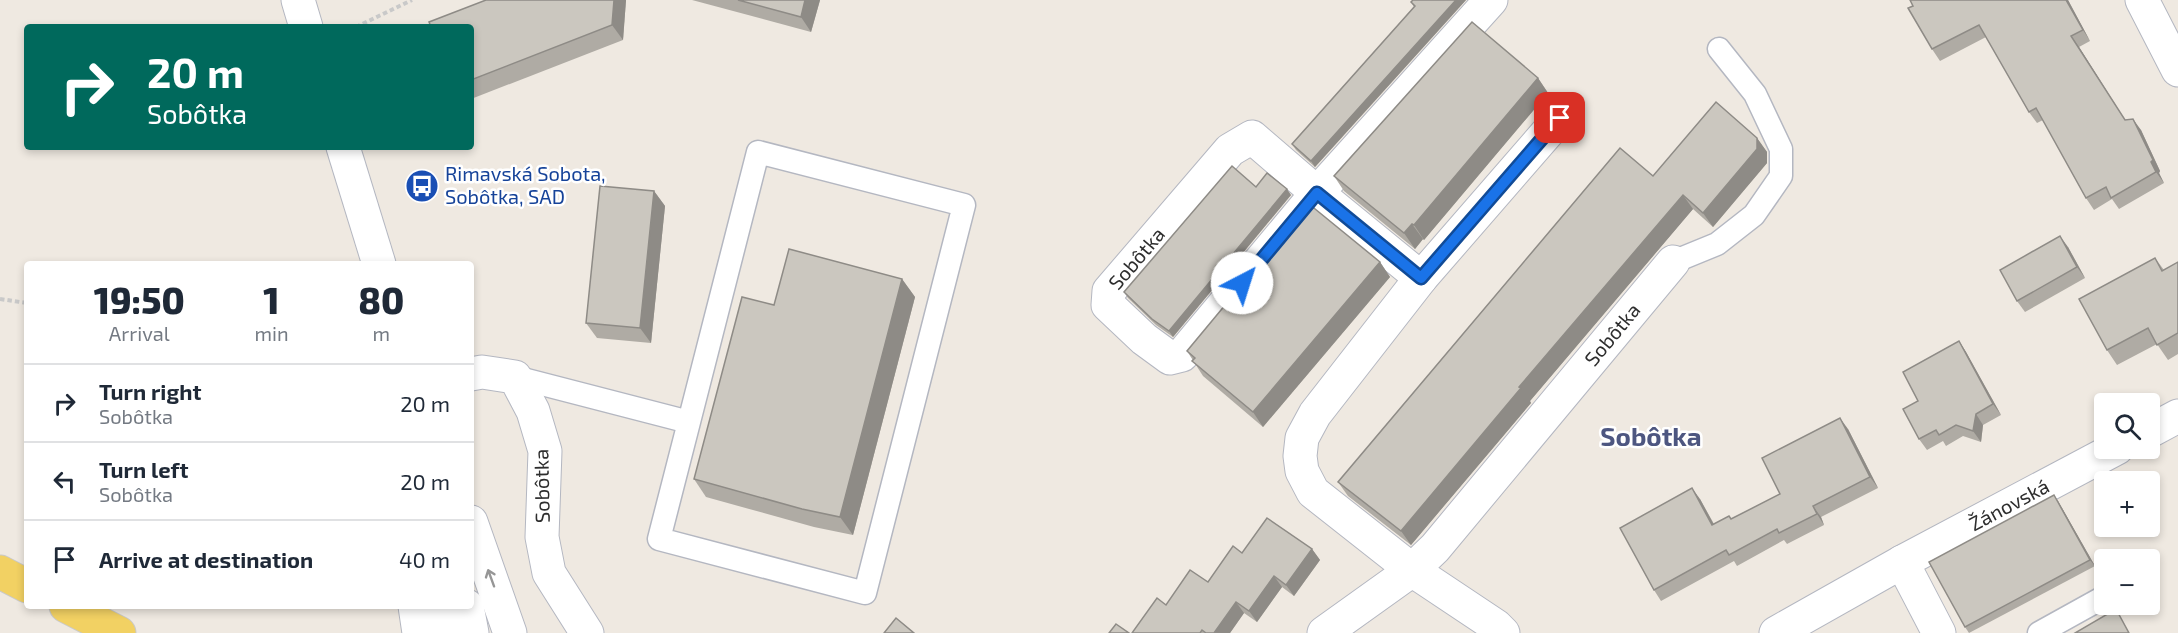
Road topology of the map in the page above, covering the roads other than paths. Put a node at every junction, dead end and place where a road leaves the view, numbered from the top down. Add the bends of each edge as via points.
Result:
1 (298, 0) edge
2 (1491, 0) edge
3 (2142, 0) edge
4 (305, 24) edge
5 (1719, 49) dead end
6 (2178, 70) edge
7 (1560, 118) dead end
8 (344, 150) edge
9 (1317, 193) junction
10 (378, 261) edge
11 (1672, 262) joint
12 (1421, 278) junction
13 (474, 373) edge
14 (515, 377) junction
15 (2178, 416) edge
16 (689, 422) junction
17 (2160, 426) edge
18 (2096, 459) edge
19 (474, 531) edge
20 (1902, 562) junction
21 (1412, 570) junction
22 (0, 572) edge
23 (24, 584) edge
24 (2094, 603) edge
25 (72, 609) edge
26 (415, 609) edge
27 (441, 609) edge
28 (468, 609) edge
29 (119, 633) edge
30 (419, 633) edge
31 (445, 633) edge
32 (472, 633) edge
33 (510, 633) edge
34 (587, 633) edge
35 (1324, 633) edge
36 (1503, 633) edge
37 (1776, 633) edge
38 (1939, 633) edge
39 (2039, 633) edge

1 - 4 street
2 - 9 street, Sobôtka
3 - 6 street
5 - 11 lane via 1755,94 1781,149 1780,176 1754,215 1717,244
7 - 12 street
8 - 10 street
9 - 9 street, Sobôtka via 1182,355 1170,358 1108,305 1108,291 1230,150 1252,137
9 - 12 street, Sobôtka
11 - 21 street, Sobôtka via 1435,548
12 - 21 street via 1315,414 1302,438 1300,456 1302,471 1313,492
13 - 14 street
14 - 16 lane
14 - 34 street, Sobôtka via 533,411 544,451 542,537 549,573
15 - 17 street
16 - 16 lane via 758,152 964,205 865,593 659,539
18 - 20 street, Žánovská
33 -> 19 street
20 - 37 street
20 - 38 street
21 - 35 street, Sobôtka
21 - 36 street
22 - 23 main road
24 - 39 lane
25 - 29 main road
26 - 30 street
27 - 31 street
28 - 32 street

